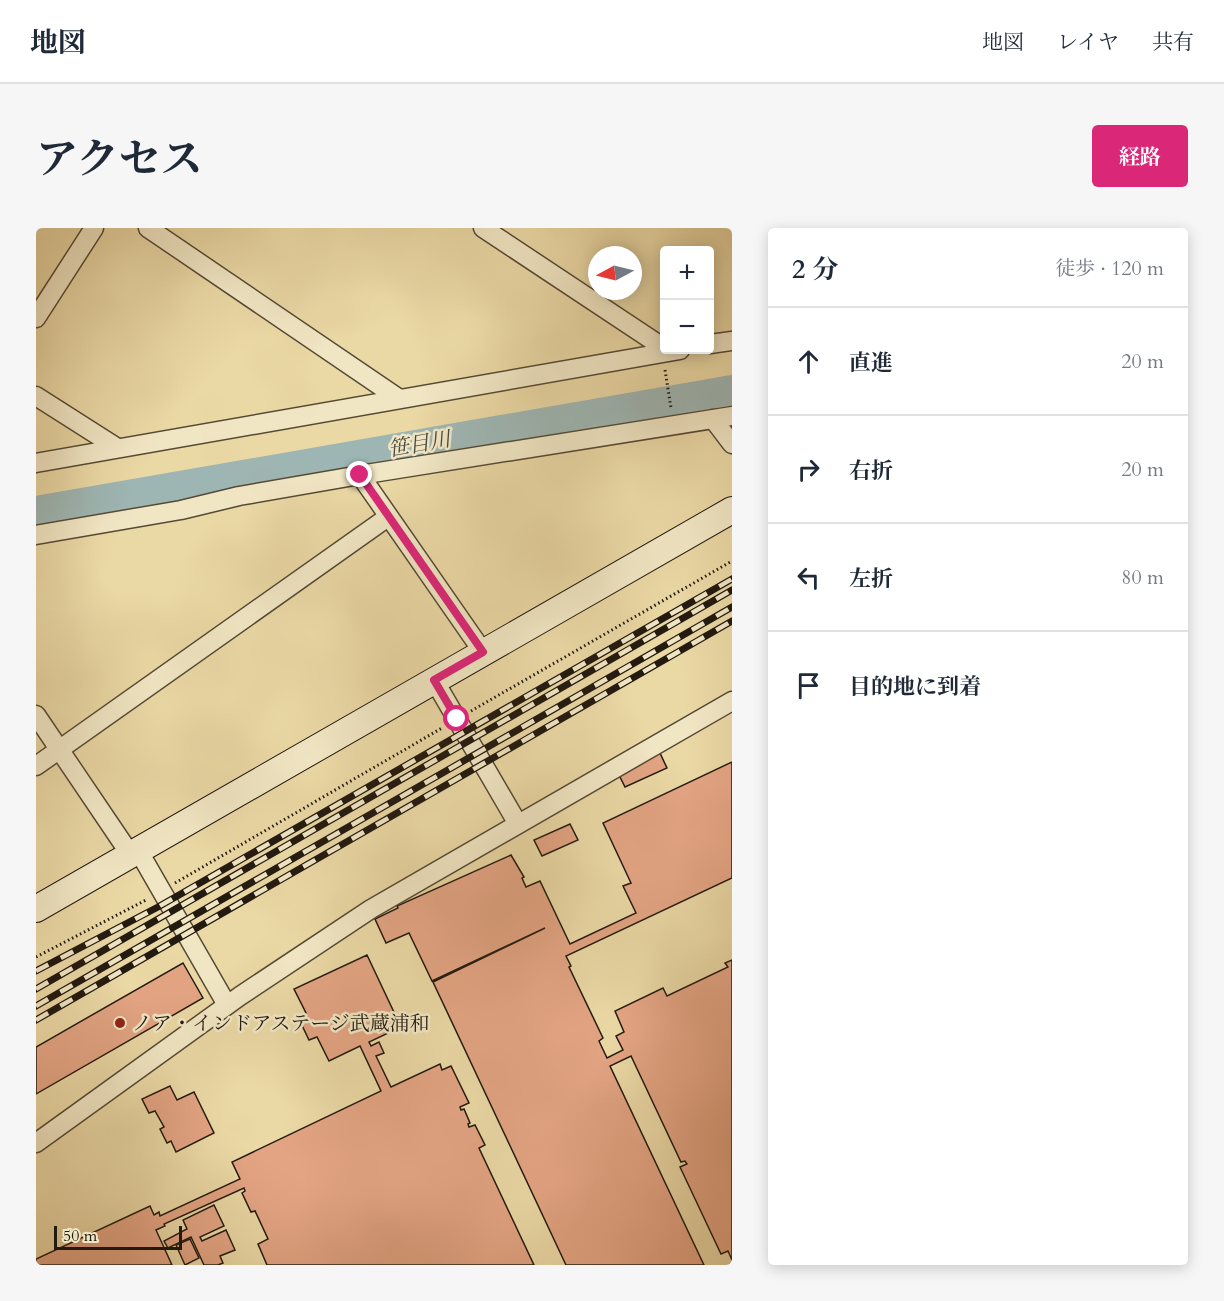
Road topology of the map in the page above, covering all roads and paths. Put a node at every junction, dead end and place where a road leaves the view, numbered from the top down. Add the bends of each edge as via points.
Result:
1 (93, 228) edge
2 (148, 228) edge
3 (483, 228) edge
4 (36, 318) edge
5 (732, 340) edge
6 (714, 343) edge
7 (660, 347) edge
8 (663, 354) edge
9 (669, 354) edge
10 (36, 396) edge
11 (398, 399) junction
12 (673, 415) dead end
13 (732, 416) edge
14 (713, 419) junction
15 (732, 444) edge
16 (116, 447) junction
17 (36, 463) edge
18 (360, 475) junction
19 (732, 510) edge
20 (388, 517) junction
21 (36, 535) edge
22 (483, 652) junction
23 (434, 680) junction
24 (732, 701) edge
25 (36, 715) edge
26 (60, 749) junction
27 (36, 766) edge
28 (518, 824) junction
29 (134, 852) junction
30 (162, 891) junction
31 (36, 909) edge
32 (36, 957) edge
33 (227, 1005) junction
34 (36, 1143) edge

1 - 4 street
2 - 11 street
3 - 7 street
5 - 6 street
8 - 11 street
9 - 12 path
10 - 16 street
11 - 16 street
13 - 14 street
14 - 15 street
14 - 18 street
16 - 17 street
18 - 20 street
18 - 21 street
19 - 22 street
20 - 22 street
20 - 26 street
22 - 23 street
23 - 28 street
23 - 29 street
24 - 28 street
25 - 26 street
26 - 27 street
26 - 29 street
28 - 33 street via 371,909
29 - 30 street
29 - 31 street
30 - 32 path
30 - 33 street
33 - 34 street

